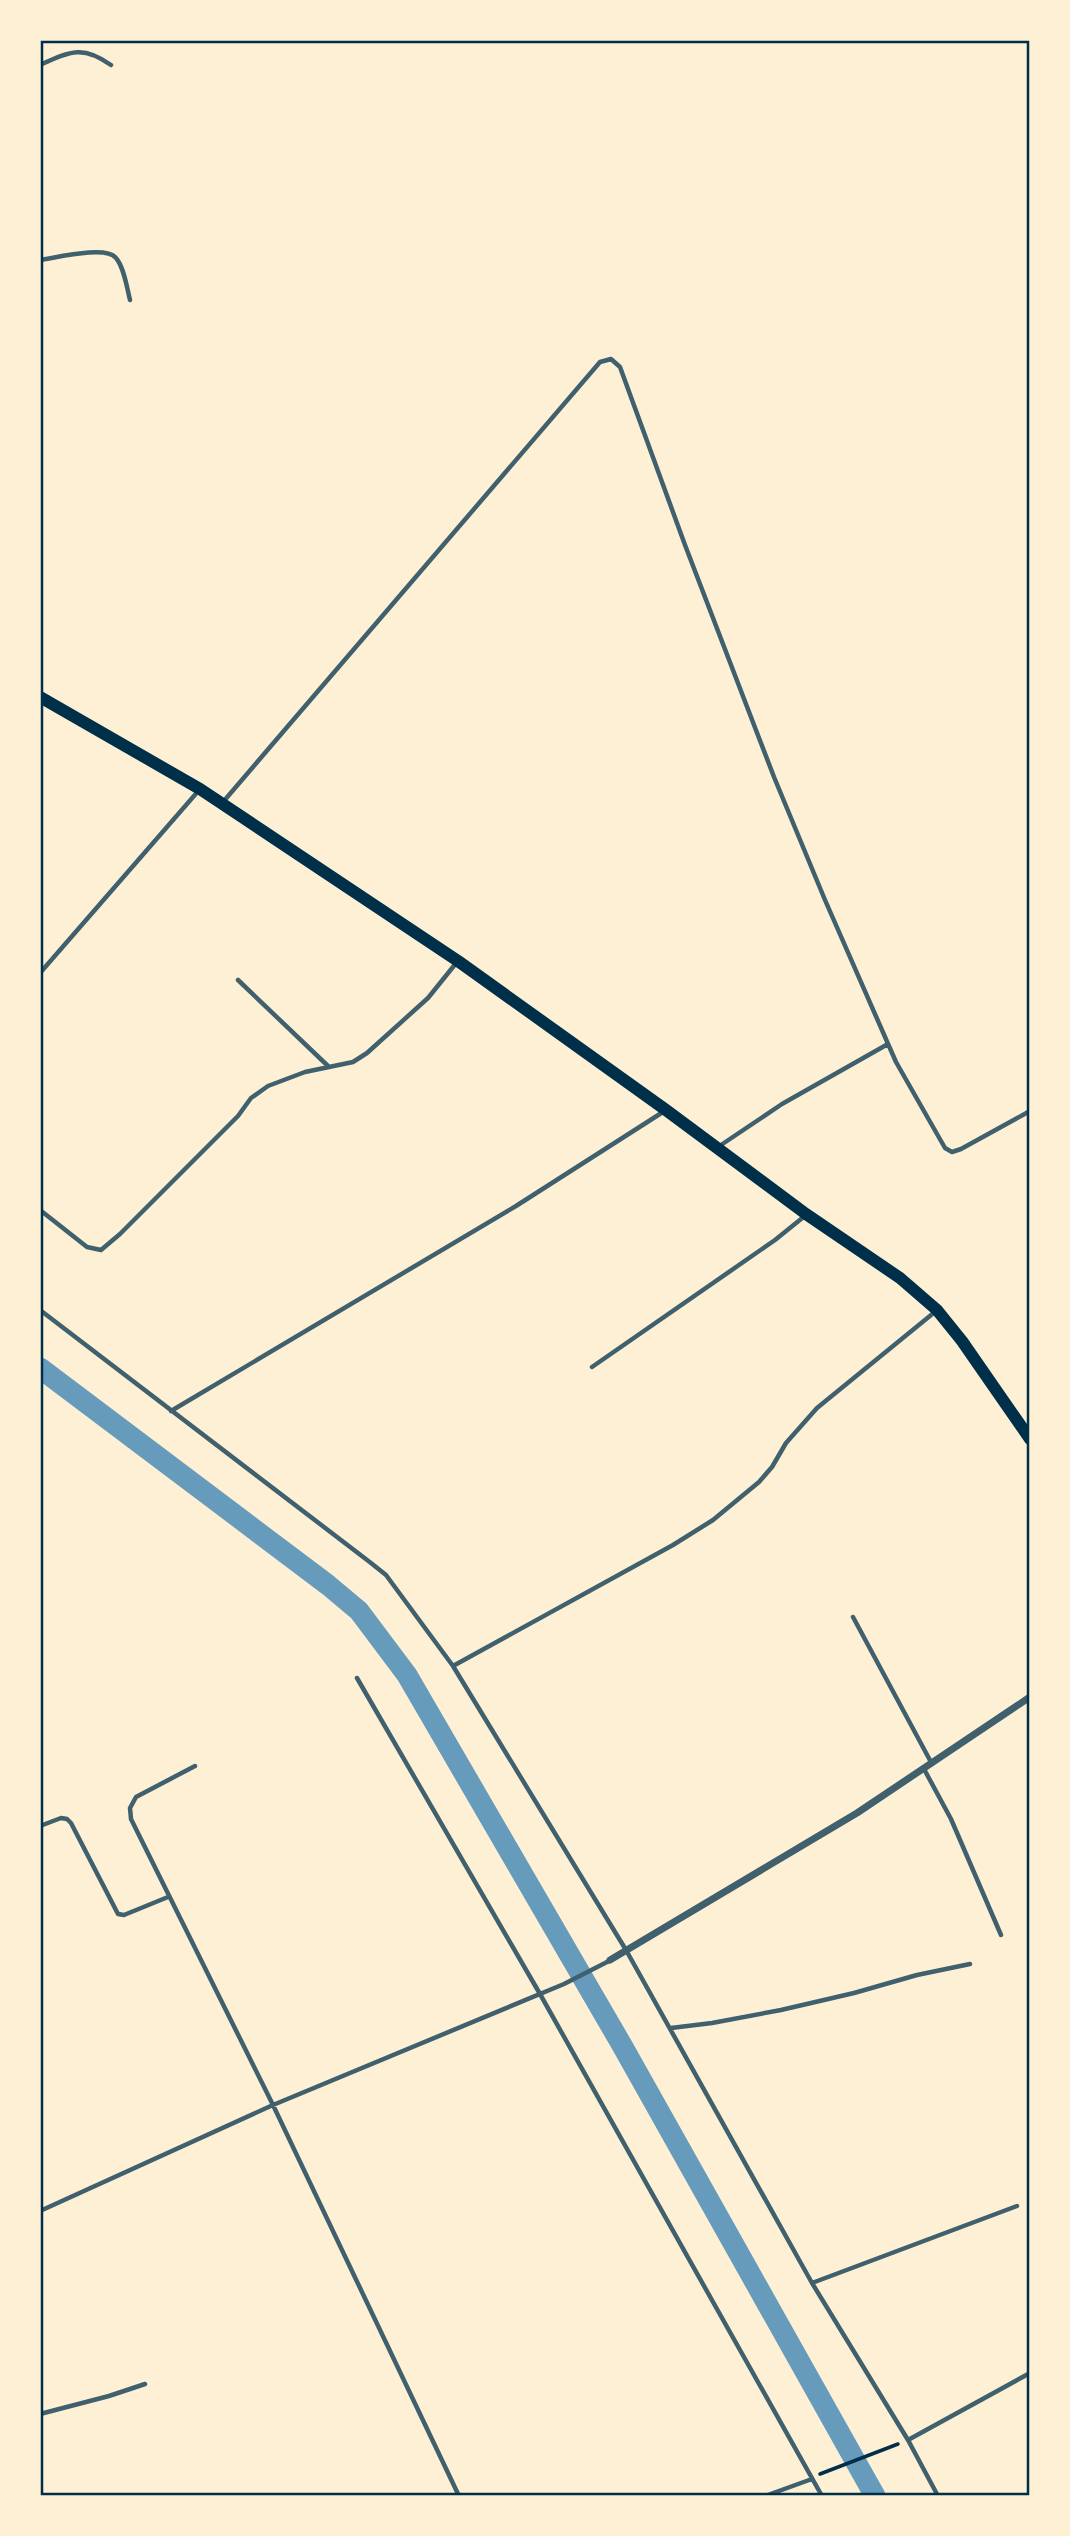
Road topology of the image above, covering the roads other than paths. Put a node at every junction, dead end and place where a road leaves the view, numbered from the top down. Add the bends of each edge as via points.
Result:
1 (40, 65) edge
2 (111, 65) dead end
3 (40, 260) edge
4 (130, 300) dead end
5 (40, 697) edge
6 (200, 789) junction
7 (222, 803) junction
8 (458, 961) junction
9 (40, 973) edge
10 (238, 980) dead end
11 (888, 1044) junction
12 (329, 1067) junction
13 (666, 1110) junction
14 (1030, 1111) edge
15 (717, 1148) junction
16 (40, 1210) edge
17 (806, 1214) junction
18 (40, 1310) edge
19 (937, 1310) junction
20 (592, 1367) dead end
21 (171, 1411) junction
22 (1030, 1439) edge
23 (853, 1618) dead end
24 (453, 1666) junction
25 (357, 1678) dead end
26 (1030, 1697) edge
27 (195, 1766) dead end
28 (928, 1767) junction
29 (40, 1826) edge
30 (168, 1897) junction
31 (1001, 1935) dead end
32 (626, 1950) junction
33 (610, 1960) joint
34 (970, 1964) dead end
35 (540, 1994) junction
36 (671, 2028) junction
37 (273, 2105) junction
38 (1017, 2206) dead end
39 (40, 2211) edge
40 (812, 2283) junction
41 (1030, 2373) edge
42 (145, 2384) dead end
43 (40, 2414) edge
44 (908, 2440) junction
45 (812, 2479) junction
46 (459, 2496) edge
47 (765, 2496) edge
48 (822, 2496) edge
49 (938, 2496) edge

1 - 2 lane via 74,52 93,52
3 - 4 lane via 109,253 117,258
5 - 6 main road
6 - 7 main road
6 - 9 lane
7 - 8 main road
7 - 11 lane via 600,362 611,359 620,367 774,777
8 - 12 lane via 428,998 367,1053 353,1062
8 - 13 main road
10 - 12 lane
11 - 14 lane via 952,1152
11 - 15 lane via 782,1104
12 - 16 lane via 268,1086 251,1098 239,1116 101,1250 86,1247
13 - 15 main road
13 - 21 lane via 516,1206
15 - 17 main road
17 - 19 main road via 900,1278
17 - 20 lane
18 - 21 lane
19 - 22 main road
19 - 24 lane via 817,1408 760,1482 713,1520
21 - 24 lane via 386,1574
23 - 28 lane
24 - 32 lane
25 - 35 lane
26 - 28 street
27 - 30 lane via 136,1797 130,1808
28 - 31 lane
28 - 32 street via 793,1853
29 - 30 lane via 61,1818 71,1823 118,1914
30 - 37 lane
32 - 33 street
32 - 36 lane
33 - 35 lane
34 - 36 lane via 781,2010
35 - 37 lane
35 - 45 lane
36 - 40 lane
37 - 39 lane
37 - 46 lane
38 - 40 lane
40 - 44 lane
41 - 44 lane
42 - 43 lane
44 - 49 lane
45 - 47 lane
45 - 48 lane

